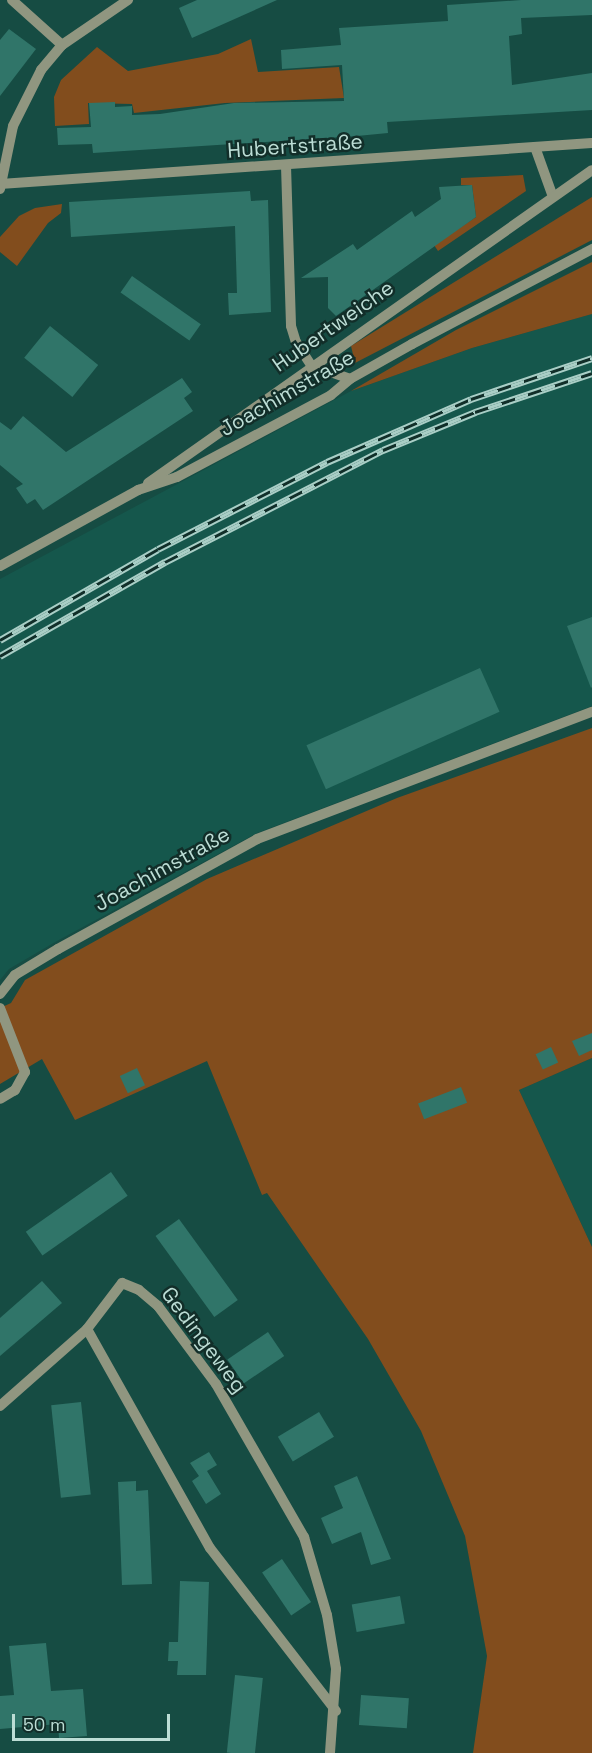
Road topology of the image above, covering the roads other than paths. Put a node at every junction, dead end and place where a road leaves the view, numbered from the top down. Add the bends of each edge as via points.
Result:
1 (12, 0) edge
2 (128, 0) edge
3 (62, 45) junction
4 (592, 143) edge
5 (535, 147) junction
6 (286, 166) junction
7 (592, 170) edge
8 (1, 186) edge
9 (553, 197) junction
10 (592, 249) edge
11 (311, 364) junction
12 (350, 379) junction
13 (138, 490) junction
14 (0, 566) edge
15 (592, 712) edge
16 (0, 994) edge
17 (0, 1008) edge
18 (0, 1099) edge
19 (87, 1329) junction
20 (0, 1406) edge
21 (336, 1711) junction
22 (330, 1753) edge

1 - 3 street
2 - 3 street
3 - 8 street via 41,70 13,126
4 - 5 street, Hubertstraße
5 - 6 street, Hubertstraße
5 - 9 street
6 - 8 street, Hubertstraße
6 - 11 street via 291,326
7 - 9 street, Hubertweiche
9 - 11 street, Hubertweiche
10 - 12 street, Joachimstraße
11 - 12 street
11 - 13 street, Hubertweiche
12 - 13 street, Joachimstraße via 331,395 177,477
13 - 14 street, Joachimstraße
15 - 16 street, Joachimstraße via 257,839 58,949 15,975
17 - 18 street via 26,1072 15,1090
19 - 20 street
19 - 21 street via 210,1548
19 - 21 street, Gedingeweg via 122,1283 139,1290 158,1306 216,1384 304,1537 327,1615 336,1669
21 - 22 street, Gedingeweg

